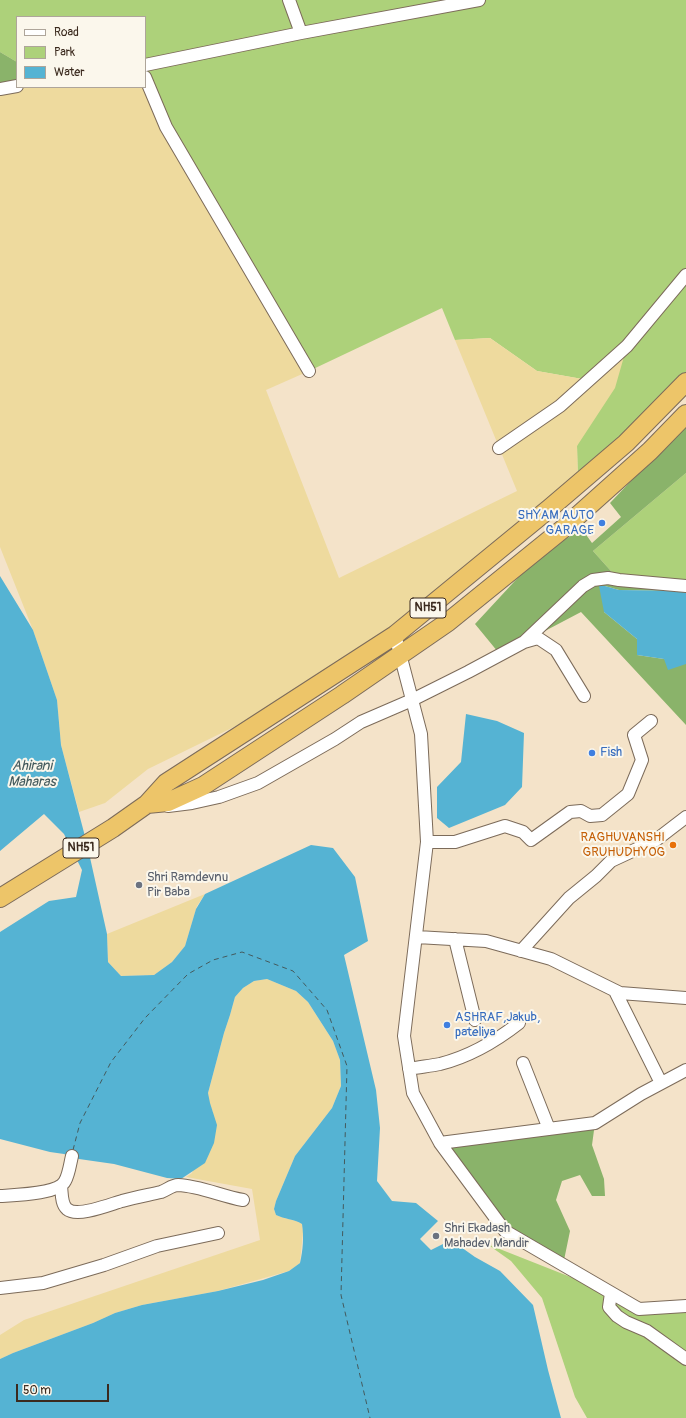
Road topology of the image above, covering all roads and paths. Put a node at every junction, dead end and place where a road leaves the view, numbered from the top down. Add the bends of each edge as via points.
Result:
1 (289, 0) edge
2 (479, 0) edge
3 (301, 33) junction
4 (146, 65) edge
5 (146, 79) edge
6 (16, 86) edge
7 (0, 89) edge
8 (686, 275) edge
9 (309, 371) dead end
10 (686, 382) edge
11 (686, 414) edge
12 (499, 448) dead end
13 (686, 586) edge
14 (395, 635) junction
15 (524, 642) junction
16 (400, 655) junction
17 (584, 696) dead end
18 (412, 700) junction
19 (651, 721) dead end
20 (147, 804) junction
21 (686, 817) edge
22 (428, 842) junction
23 (0, 898) edge
24 (417, 937) junction
25 (455, 939) junction
26 (521, 951) junction
27 (615, 991) junction
28 (686, 998) edge
29 (475, 1020) dead end
30 (519, 1023) dead end
31 (523, 1063) dead end
32 (409, 1068) junction
33 (686, 1070) edge
34 (661, 1083) junction
35 (548, 1129) junction
36 (440, 1143) junction
37 (72, 1156) dead end
38 (61, 1186) junction
39 (0, 1196) edge
40 (243, 1200) dead end
41 (218, 1233) dead end
42 (0, 1288) edge
43 (611, 1293) junction
44 (686, 1306) edge
45 (686, 1358) edge

1 - 3 street
2 - 3 street
3 - 4 street
5 - 9 street via 166,127
6 - 7 street
8 - 12 street via 627,346 560,406
10 - 14 highway, NH51 via 620,448
11 - 16 highway, NH51 via 650,451 564,528 448,622
13 - 15 street via 608,578 593,580 582,586
14 - 16 street
14 - 20 highway, NH51 via 166,783
15 - 17 street via 538,638 556,650
15 - 18 street
16 - 18 street
16 - 20 highway, NH51 via 203,786 168,802
18 - 20 street via 361,722 258,783 192,804
18 - 22 street via 421,734
19 - 22 street via 634,734 642,760 628,794 602,815 590,816 582,811 570,812 531,840 523,832 505,826 455,842
20 - 23 highway, NH51
21 - 26 street via 656,840 611,861 569,898
22 - 24 street
24 - 25 street
24 - 32 street via 404,1036
25 - 26 street via 486,941
25 - 29 street
26 - 27 street via 551,959
27 - 28 street
27 - 34 street
30 - 32 street via 500,1037 469,1053 440,1064
31 - 35 street
32 - 36 street via 413,1093
33 - 34 street
34 - 35 street via 595,1123
35 - 36 street
36 - 43 street via 505,1231
37 - 38 street via 65,1181
38 - 39 street via 48,1191
38 - 40 street via 63,1203 66,1209 72,1212 97,1210 163,1192 176,1185
41 - 42 street via 157,1246 104,1265 43,1282
43 - 44 street via 639,1309
43 - 45 street via 609,1307 617,1316 647,1331

